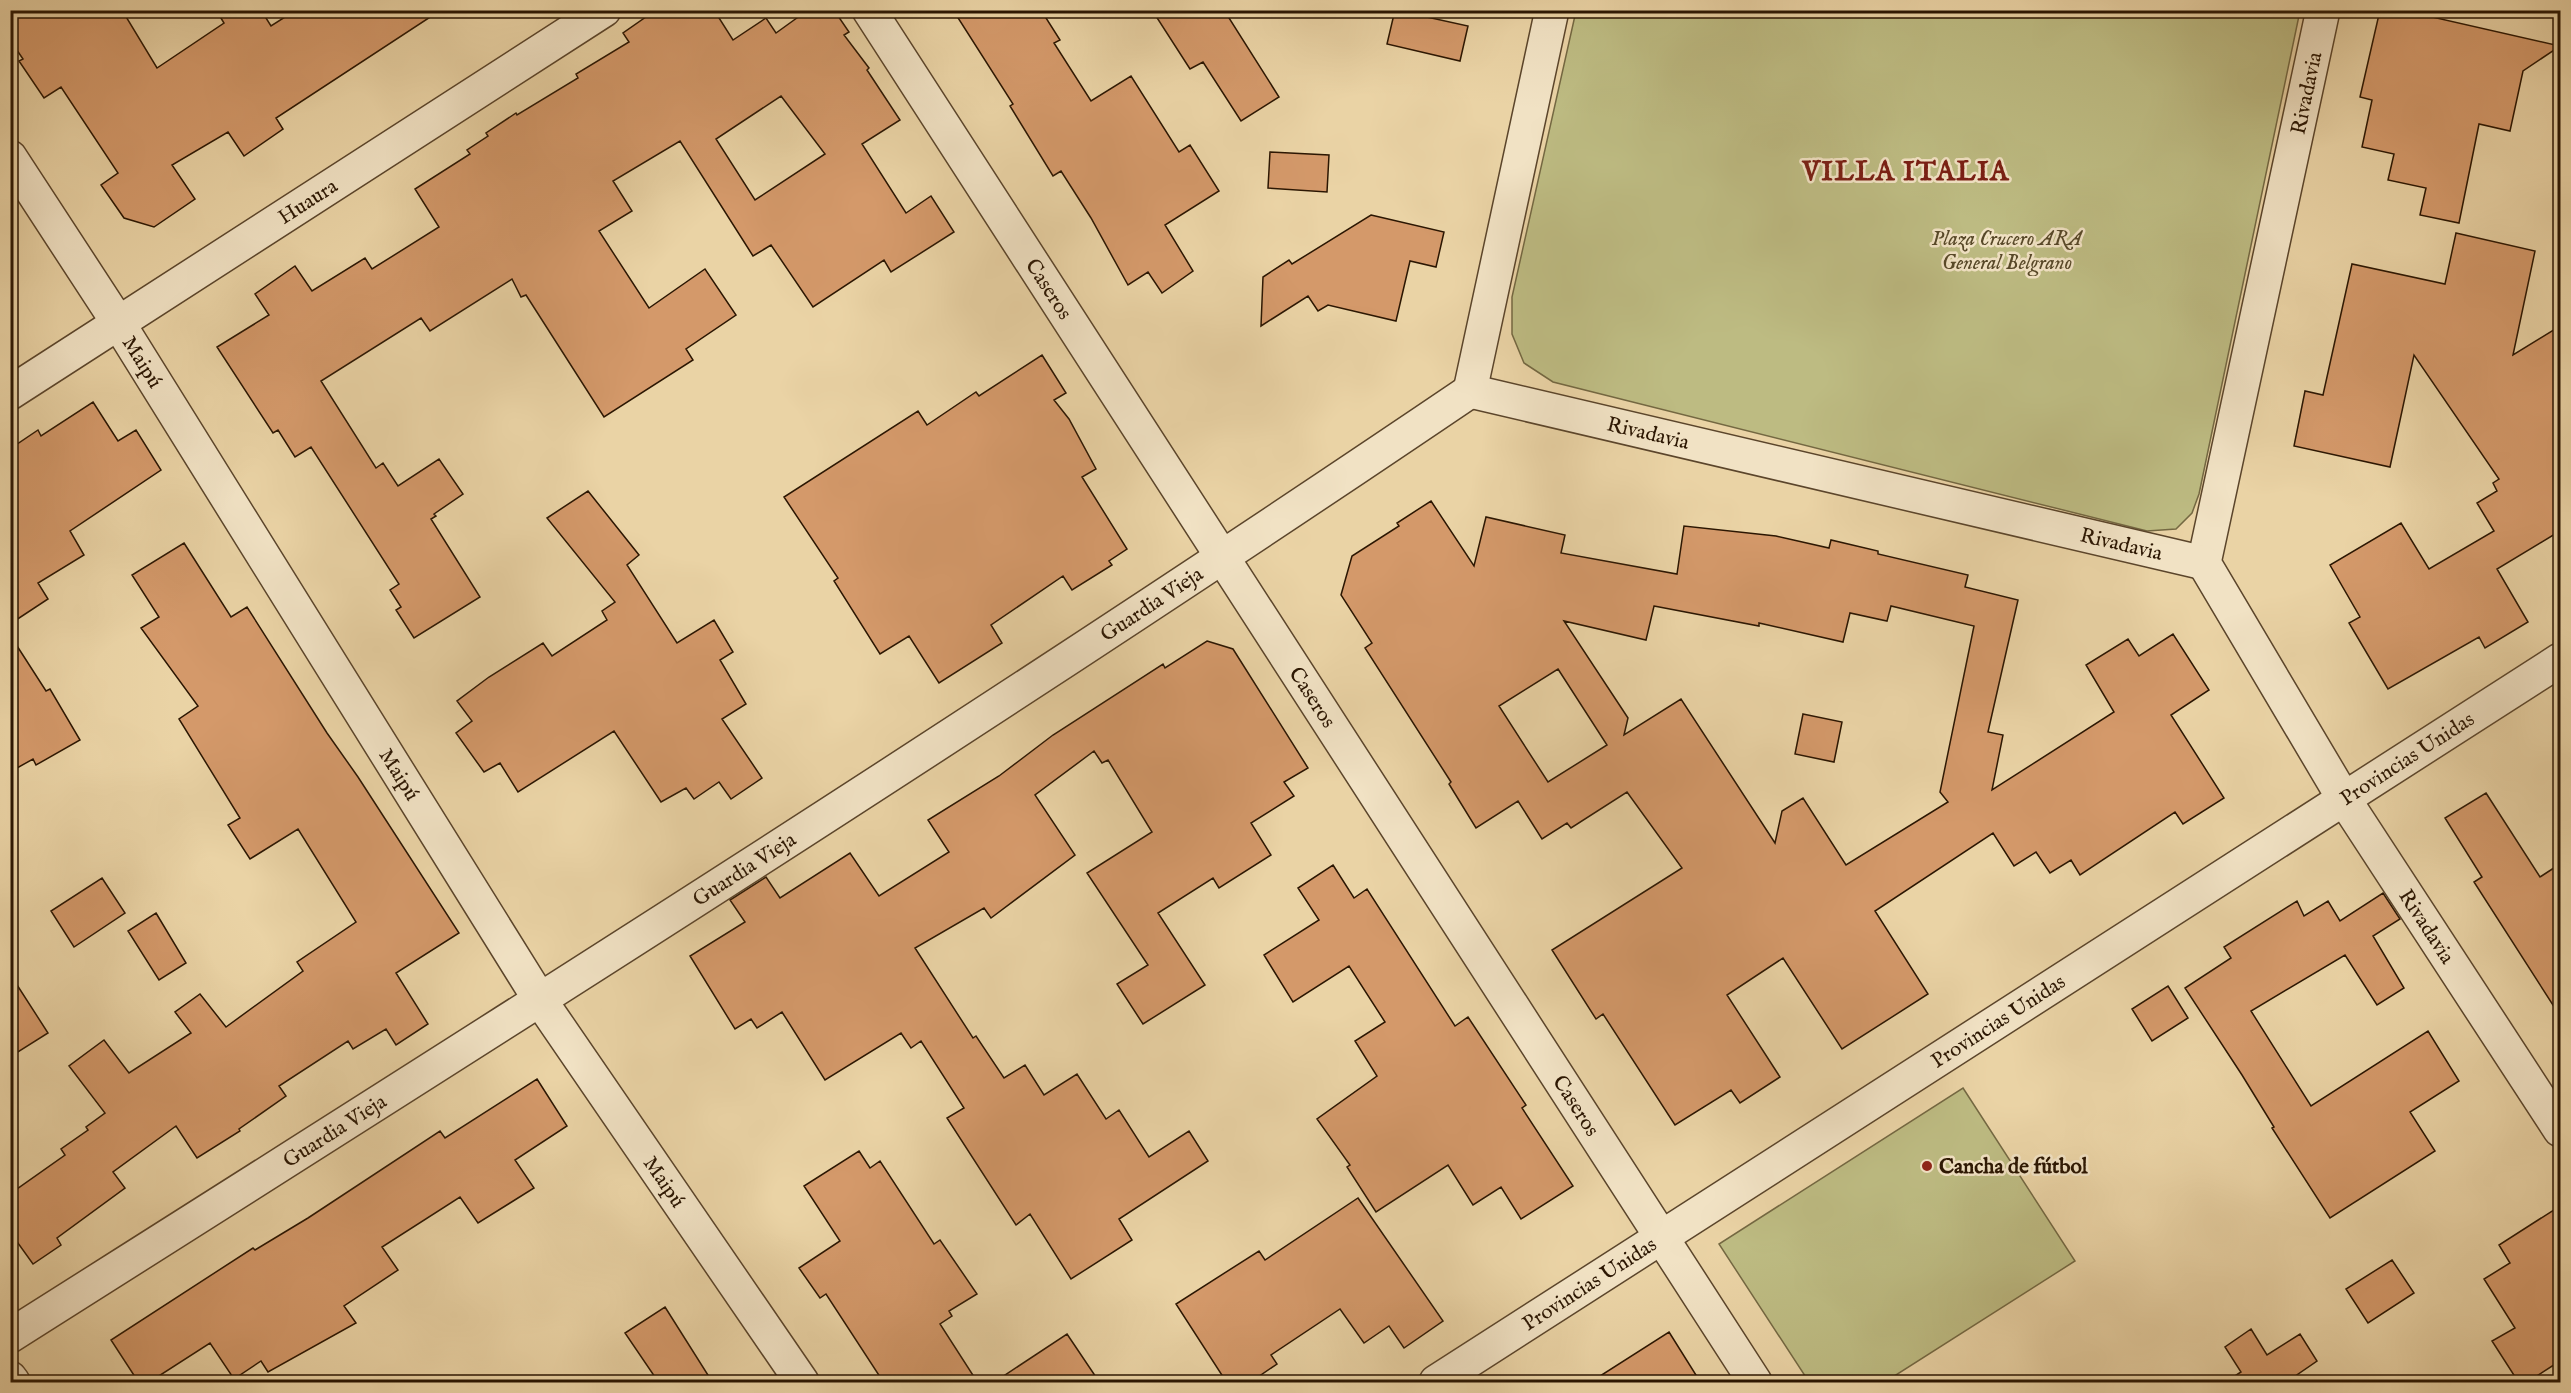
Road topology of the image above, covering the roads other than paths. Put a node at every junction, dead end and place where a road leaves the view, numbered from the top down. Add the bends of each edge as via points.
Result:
1 (604, 10) edge
2 (869, 10) edge
3 (1552, 10) edge
4 (2323, 10) edge
5 (10, 157) edge
6 (119, 324) junction
7 (1470, 391) junction
8 (10, 393) edge
9 (1223, 558) junction
10 (2205, 563) junction
11 (2560, 660) edge
12 (2344, 799) junction
13 (540, 1000) junction
14 (2560, 1130) edge
15 (1661, 1237) junction
16 (10, 1336) edge
17 (10, 1378) edge
18 (13, 1383) edge
19 (802, 1383) edge
20 (1436, 1383) edge
21 (1755, 1383) edge

1 - 6 street, Huaura
2 - 9 street, Caseros
3 - 7 street
4 - 10 street, Rivadavia
5 - 6 street, Maipú
6 - 8 street, Huaura
6 - 13 street, Maipú
7 - 9 street, Guardia Vieja
7 - 10 street, Rivadavia
9 - 13 street, Guardia Vieja
9 - 15 street, Caseros
10 - 12 street, Rivadavia
11 - 12 street, Provincias Unidas
12 - 14 street, Rivadavia
12 - 15 street, Provincias Unidas
13 - 16 street, Guardia Vieja
13 - 19 street, Maipú
15 - 20 street, Provincias Unidas
15 - 21 street, Caseros
17 - 18 street

